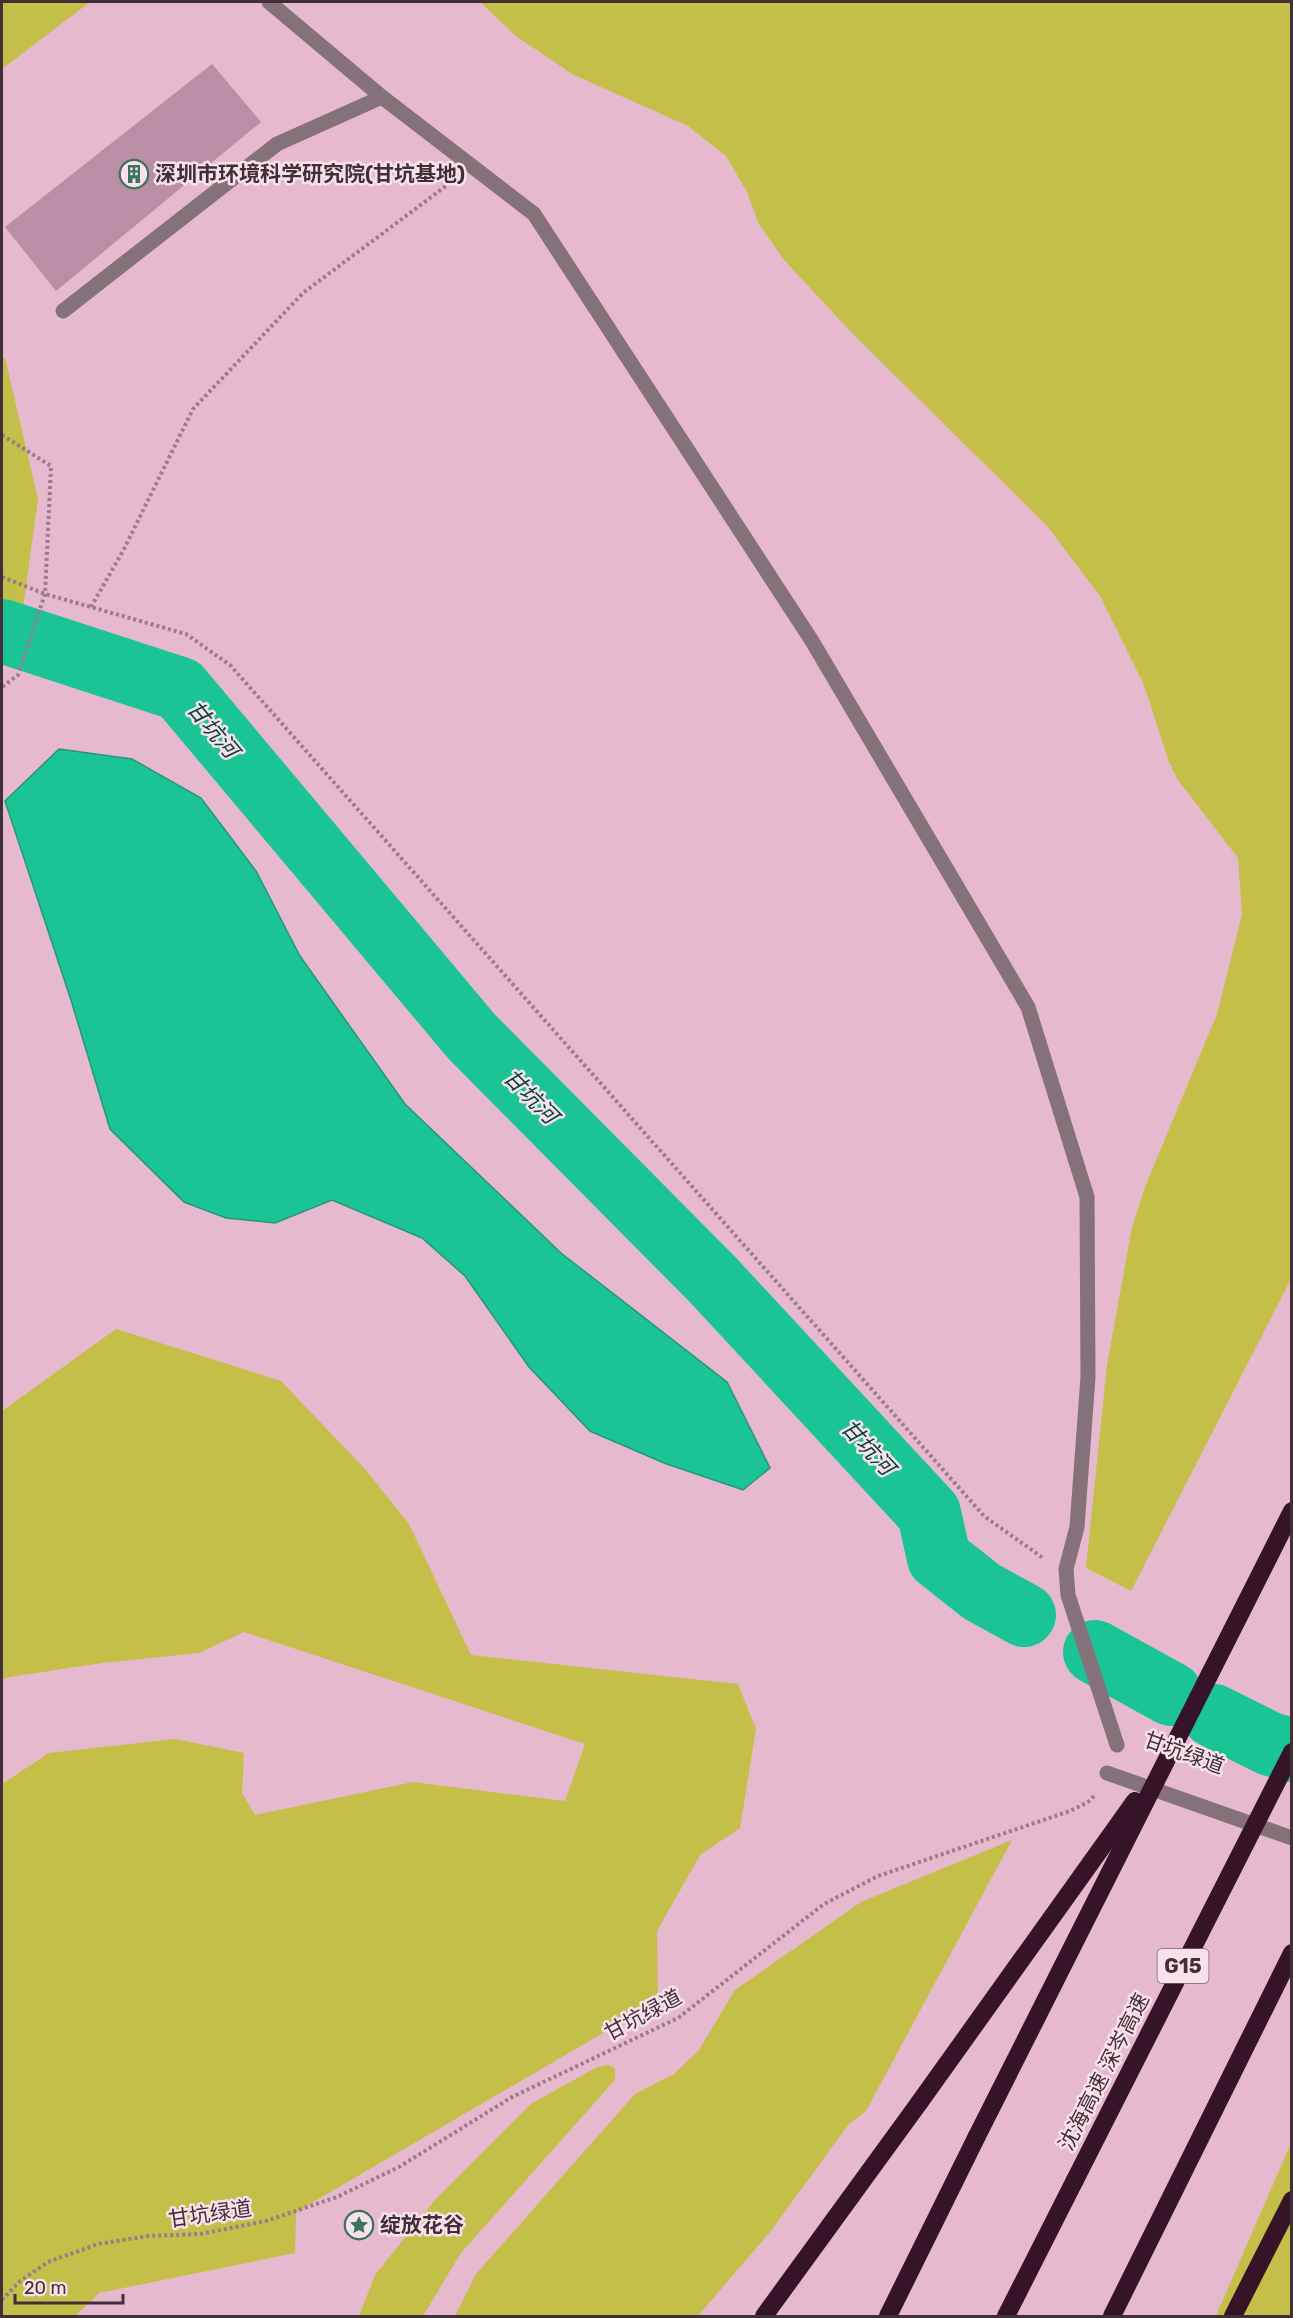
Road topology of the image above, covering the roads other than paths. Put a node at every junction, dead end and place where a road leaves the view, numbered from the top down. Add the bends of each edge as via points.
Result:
1 (269, 2) edge
2 (382, 97) junction
3 (63, 311) dead end
4 (1292, 1511) edge
5 (1117, 1744) dead end
6 (1292, 1752) edge
7 (1167, 1756) junction
8 (1107, 1773) road end
9 (1292, 1839) edge
10 (1292, 1953) edge
11 (1292, 2200) edge
12 (764, 2316) edge
13 (888, 2316) edge
14 (1006, 2316) edge
15 (1112, 2316) edge
16 (1233, 2316) edge

1 - 2 lane
2 - 3 lane via 277,144
2 - 5 lane via 534,214 812,641 1028,1006 1087,1197 1088,1377 1077,1527 1066,1569 1068,1595
4 - 7 highway, bridge
6 - 14 highway, 沈海高速 深岑高速 / G15, bridge
7 - 12 highway, bridge
7 - 13 highway, bridge
8 - 9 lane
10 - 15 highway
11 - 16 highway

